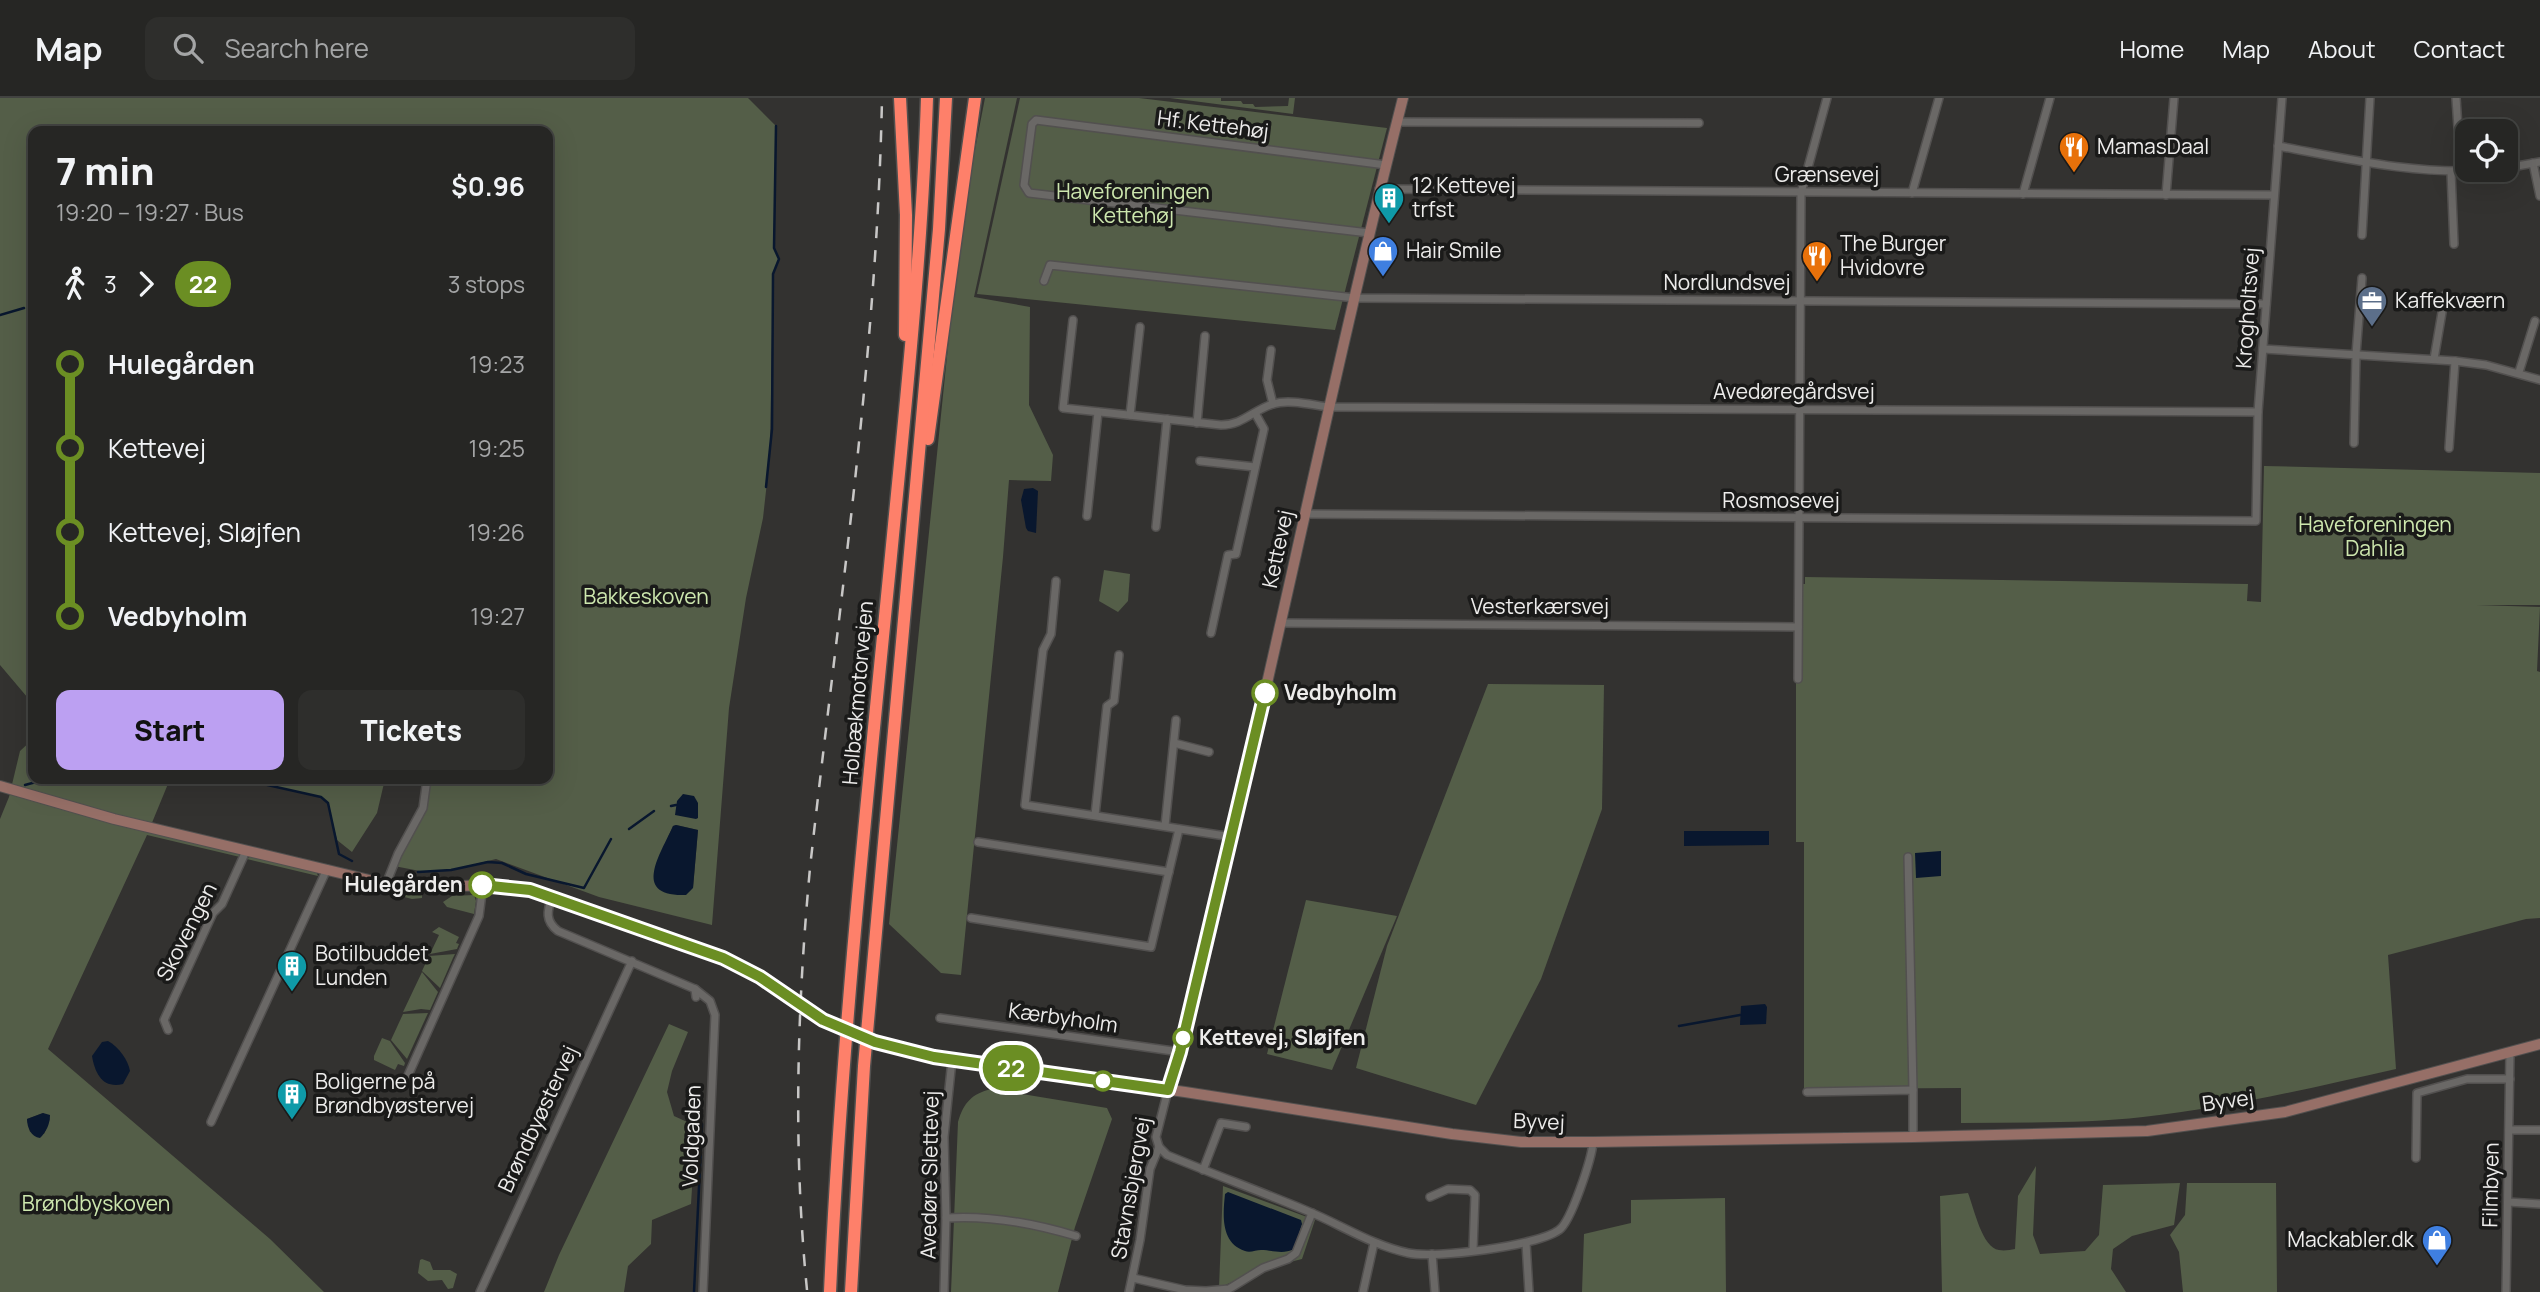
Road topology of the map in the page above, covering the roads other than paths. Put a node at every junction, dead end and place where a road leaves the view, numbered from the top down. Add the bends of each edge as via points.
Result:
1 (900, 98) edge
2 (928, 98) edge
3 (946, 98) edge
4 (975, 98) edge
5 (1403, 98) edge
6 (1827, 98) edge
7 (1939, 98) edge
8 (2050, 98) edge
9 (2174, 98) edge
10 (2282, 98) edge
11 (2370, 98) edge
12 (2456, 98) edge
13 (2457, 119) edge
14 (1397, 122) junction
15 (1699, 123) dead end
16 (2278, 146) junction
17 (2367, 162) junction
18 (2536, 163) edge
19 (1386, 164) junction
20 (2518, 166) edge
21 (2451, 172) junction
22 (2455, 172) edge
23 (1380, 189) junction
24 (1801, 192) junction
25 (1912, 193) junction
26 (2023, 194) junction
27 (2166, 195) junction
28 (2274, 195) junction
29 (2540, 196) edge
30 (1369, 233) junction
31 (2362, 235) dead end
32 (2454, 244) dead end
33 (2362, 278) dead end
34 (1044, 281) dead end
35 (2445, 295) dead end
36 (1356, 298) junction
37 (1801, 301) junction
38 (2266, 304) junction
39 (1073, 320) dead end
40 (2535, 321) dead end
41 (1140, 327) dead end
42 (1205, 336) dead end
43 (2263, 349) junction
44 (1270, 350) dead end
45 (2356, 354) junction
46 (2434, 359) junction
47 (2455, 361) junction
48 (2519, 372) junction
49 (2540, 380) edge
50 (908, 386) junction
51 (1273, 404) junction
52 (1329, 407) junction
53 (1801, 410) junction
54 (1098, 412) junction
55 (2258, 412) junction
56 (1255, 413) junction
57 (1130, 415) junction
58 (1167, 419) junction
59 (1197, 423) junction
60 (2354, 443) dead end
61 (2449, 448) dead end
62 (1200, 461) dead end
63 (1255, 467) junction
64 (916, 490) junction
65 (1305, 514) junction
66 (1087, 516) dead end
67 (1800, 518) junction
68 (2256, 521) joint
69 (1156, 527) dead end
70 (1056, 581) dead end
71 (1281, 623) junction
72 (1798, 627) junction
73 (1211, 634) dead end
74 (1119, 655) dead end
75 (1798, 679) dead end
76 (1176, 720) dead end
77 (1174, 743) junction
78 (1209, 752) dead end
79 (426, 784) edge
80 (0, 786) edge
81 (1095, 815) junction
82 (1165, 826) junction
83 (1179, 829) junction
84 (1232, 837) junction
85 (978, 842) dead end
86 (246, 851) junction
87 (1908, 857) dead end
88 (327, 869) junction
89 (1169, 872) junction
90 (386, 884) junction
91 (483, 885) junction
92 (552, 897) junction
93 (971, 918) dead end
94 (632, 961) junction
95 (940, 1018) dead end
96 (168, 1030) dead end
97 (2540, 1044) edge
98 (1180, 1052) junction
99 (2510, 1052) junction
100 (952, 1060) junction
101 (2510, 1079) junction
102 (406, 1080) dead end
103 (1168, 1090) junction
104 (1913, 1090) junction
105 (1807, 1092) dead end
106 (211, 1122) dead end
107 (1246, 1127) dead end
108 (2509, 1130) junction
109 (2540, 1130) edge
110 (1913, 1137) junction
111 (1593, 1142) junction
112 (1159, 1147) junction
113 (2416, 1158) dead end
114 (1203, 1170) junction
115 (1430, 1197) dead end
116 (2508, 1202) junction
117 (2540, 1204) edge
118 (1312, 1213) junction
119 (946, 1218) junction
120 (1076, 1236) dead end
121 (1374, 1242) junction
122 (1526, 1243) junction
123 (1473, 1250) junction
124 (1433, 1254) junction
125 (1133, 1278) junction
126 (480, 1292) edge
127 (703, 1292) edge
128 (830, 1292) edge
129 (851, 1292) edge
130 (944, 1292) edge
131 (1129, 1292) edge
132 (1363, 1292) edge
133 (1435, 1292) edge
134 (1529, 1292) edge
135 (2507, 1292) edge

1 - 50 highway
2 - 50 highway, Holbækmotorvejen
3 - 64 highway, Holbækmotorvejen
4 - 64 highway via 930,434
5 - 14 street, Kettevej
6 - 24 street
7 - 25 street
8 - 26 street
9 - 27 street
10 - 16 street, Krogholtsvej
11 - 17 street
12 - 13 street
14 - 15 street
14 - 19 street, Kettevej
16 - 17 street
16 - 28 street, Krogholtsvej
17 - 21 street
17 - 31 street
18 - 20 street
18 - 29 street
19 - 23 street, Kettevej
19 - 30 street, Hf. Kettehøj via 1036,120 1032,124 1024,185 1029,193
21 - 22 street
21 - 32 street
23 - 24 street, Grænsevej
23 - 30 street, Kettevej
24 - 25 street, Grænsevej
24 - 37 street
25 - 26 street, Grænsevej
26 - 27 street, Grænsevej
27 - 28 street, Grænsevej
28 - 38 street, Krogholtsvej
30 - 36 street, Kettevej
33 - 45 street
34 - 36 street via 1050,265
35 - 46 street
36 - 37 street, Nordlundsvej
36 - 52 street, Kettevej
37 - 38 street, Nordlundsvej
37 - 53 street
38 - 43 street, Krogholtsvej
39 - 54 street via 1063,408
40 - 48 street
41 - 57 street
42 - 59 street
43 - 45 street
43 - 55 street, Krogholtsvej
44 - 51 street via 1267,380
45 - 46 street
45 - 60 street
46 - 47 street
47 - 48 street
47 - 61 street
48 - 49 street
50 - 128 highway, Holbækmotorvejen via 859,891
51 - 52 street, Avedøregårdsvej
51 - 56 street
52 - 53 street, Avedøregårdsvej
52 - 65 street, Kettevej
53 - 55 street, Avedøregårdsvej
53 - 67 street
54 - 57 street
54 - 66 street
55 - 68 street, Krogholtsvej
56 - 59 street via 1230,425
56 - 63 street via 1264,429
57 - 58 street
58 - 59 street
58 - 69 street
62 - 63 street
63 - 73 street via 1236,554 1227,555
64 - 129 highway, Holbækmotorvejen via 864,1066
65 - 67 street, Rosmosevej
65 - 71 street, Kettevej
67 - 68 street, Rosmosevej
67 - 72 street
70 - 81 street via 1025,805
71 - 72 street, Vesterkærsvej
71 - 84 street, Kettevej
72 - 75 street
74 - 81 street via 1114,701 1107,706
76 - 77 street
77 - 78 street
77 - 82 street
79 - 90 street via 423,808
80 - 86 street
81 - 82 street
82 - 83 street
83 - 84 street
83 - 89 street
84 - 98 street, Kettevej
85 - 89 street
86 - 88 street
86 - 96 street, Skovengen via 164,1020
87 - 104 street
88 - 90 street
88 - 106 street
89 - 93 street via 1151,947
90 - 91 street
91 - 92 street
91 - 102 street via 479,916
92 - 94 street via 547,915 553,927
92 - 100 street, bridge via 723,958 849,1033
94 - 126 street, Brøndbyøstervej
94 - 127 street, Voldgaden via 710,1001 715,1015
95 - 98 street, Kærbyholm
97 - 99 street, Byvej
98 - 103 street, Kettevej
99 - 101 street, Filmbyen
99 - 110 street, Byvej via 2285,1112 2217,1122 2147,1131
100 - 103 street
100 - 119 street, Avedøre Slettevej via 944,1138
101 - 108 street, Filmbyen
101 - 113 street via 2467,1079 2417,1093
103 - 111 street, Byvej via 1452,1134 1521,1142
103 - 112 street, Stavnsbjergvej via 1156,1137
104 - 105 street
104 - 110 street
107 - 114 street via 1221,1123
108 - 109 street
108 - 116 street, Filmbyen
110 - 111 street, Byvej
111 - 122 street via 1565,1223 1560,1230
112 - 114 street
112 - 125 street, Stavnsbjergvej via 1149,1174
114 - 118 street
115 - 123 street via 1448,1189 1470,1190 1475,1195
116 - 117 street
116 - 135 street, Filmbyen
118 - 121 street
118 - 125 street via 1296,1253 1229,1289 1185,1290
119 - 120 street via 1007,1220
119 - 130 street, Avedøre Slettevej
121 - 124 street via 1408,1253
121 - 132 street
122 - 123 street
122 - 134 street
123 - 124 street
124 - 133 street
125 - 131 street, Stavnsbjergvej

